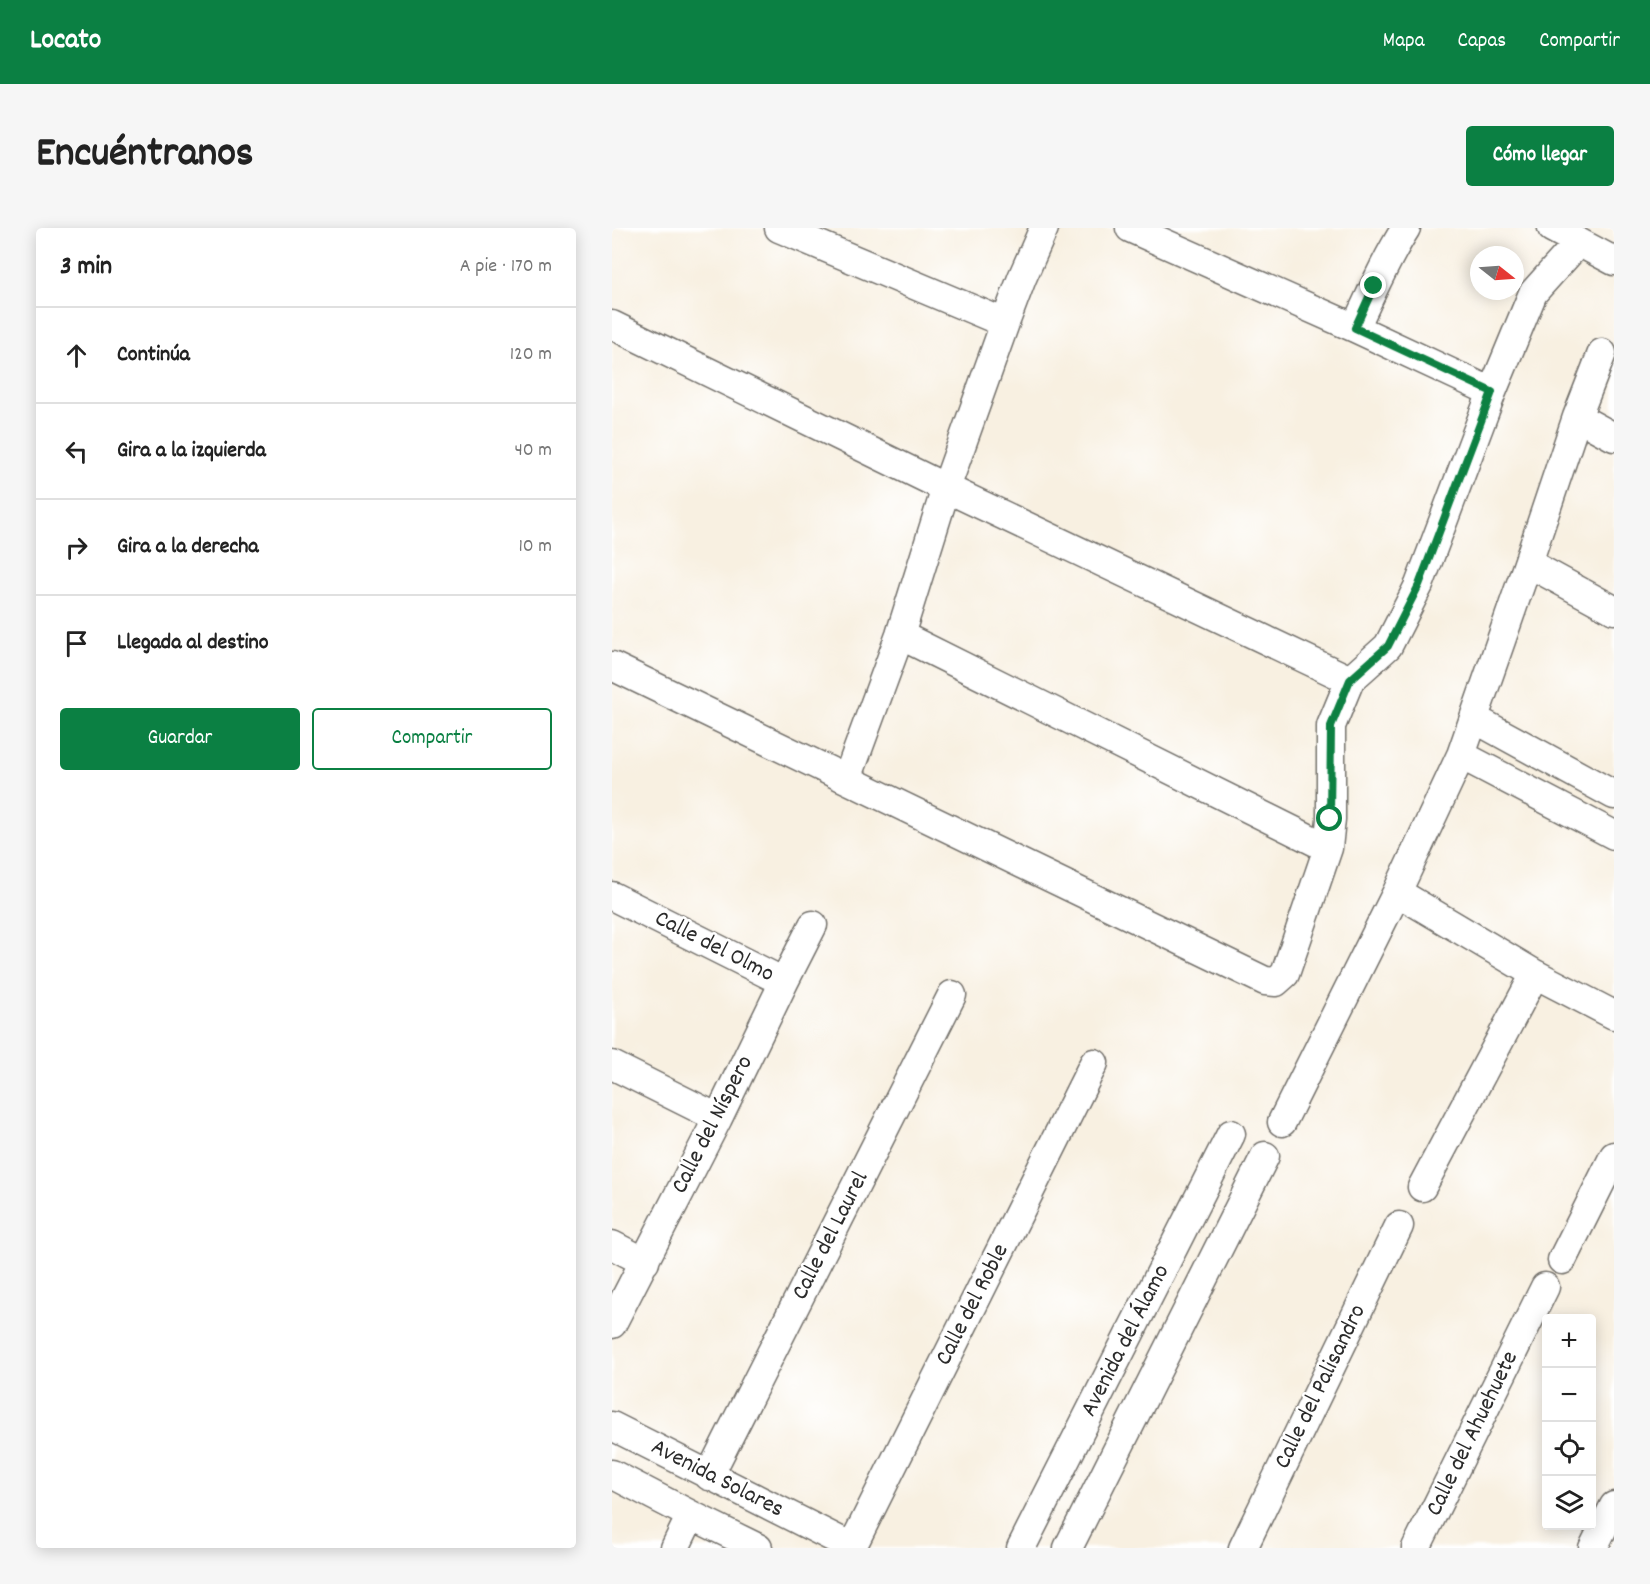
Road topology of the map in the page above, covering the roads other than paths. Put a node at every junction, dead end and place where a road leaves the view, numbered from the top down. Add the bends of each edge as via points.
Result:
1 (779, 228) edge
2 (1044, 228) edge
3 (1130, 228) edge
4 (1406, 228) edge
5 (1552, 228) edge
6 (1578, 243) junction
7 (1614, 261) edge
8 (1005, 323) junction
9 (612, 325) edge
10 (1355, 328) junction
11 (1602, 353) dead end
12 (1492, 392) junction
13 (1577, 417) junction
14 (1614, 437) edge
15 (946, 488) junction
16 (1528, 563) junction
17 (1614, 610) edge
18 (900, 635) junction
19 (612, 666) edge
20 (1350, 680) junction
21 (1475, 718) junction
22 (1461, 755) junction
23 (847, 778) junction
24 (1614, 795) edge
25 (1614, 835) edge
26 (1328, 848) junction
27 (1397, 892) junction
28 (612, 896) edge
29 (813, 925) dead end
30 (1535, 974) junction
31 (784, 982) junction
32 (952, 995) dead end
33 (1614, 1015) edge
34 (1094, 1063) dead end
35 (612, 1065) edge
36 (718, 1118) junction
37 (1282, 1122) dead end
38 (1231, 1134) dead end
39 (1265, 1156) dead end
40 (1614, 1156) edge
41 (1422, 1187) dead end
42 (1399, 1226) dead end
43 (612, 1245) edge
44 (1562, 1260) dead end
45 (645, 1262) junction
46 (1545, 1287) dead end
47 (612, 1324) edge
48 (612, 1426) edge
49 (612, 1474) edge
50 (709, 1476) junction
51 (1614, 1506) edge
52 (691, 1515) junction
53 (675, 1548) edge
54 (758, 1548) edge
55 (853, 1548) edge
56 (1021, 1548) edge
57 (1068, 1548) edge
58 (1243, 1548) edge
59 (1416, 1548) edge
60 (1593, 1548) edge

1 - 8 street
2 - 8 street
3 - 10 street
4 - 10 street
5 - 6 street
6 - 7 street
6 - 12 street via 1533,293
8 - 15 street
9 - 15 street
10 - 12 street
11 - 13 street
12 - 20 street via 1419,585 1388,646
13 - 14 street
13 - 16 street
15 - 18 street
15 - 20 street
16 - 17 street
16 - 21 street
18 - 23 street
18 - 26 street
19 - 23 street
20 - 26 street via 1331,726
21 - 22 street
21 - 24 street
22 - 25 street
22 - 27 street
23 - 26 street via 1265,981 1276,982 1285,974
27 - 30 street
27 - 37 street
28 - 31 street, Calle del Olmo
29 - 31 street, Calle del Níspero
30 - 33 street
30 - 41 street
31 - 36 street, Calle del Níspero
32 - 50 street, Calle del Laurel
34 - 55 street, Calle del Roble
35 - 36 street
36 - 45 street, Calle del Níspero
38 - 56 street, Avenida del Álamo
39 - 57 street, Avenida del Álamo
40 - 44 street
42 - 58 street, Calle del Palisandro
43 - 45 street
45 - 47 street, Calle del Níspero
46 - 59 street, Calle del Ahuehuete
48 - 50 street, Avenida Solares
49 - 52 street, Avenida Solares
50 - 55 street, Avenida Solares
51 - 60 street
52 - 53 street
52 - 54 street, Avenida Solares

